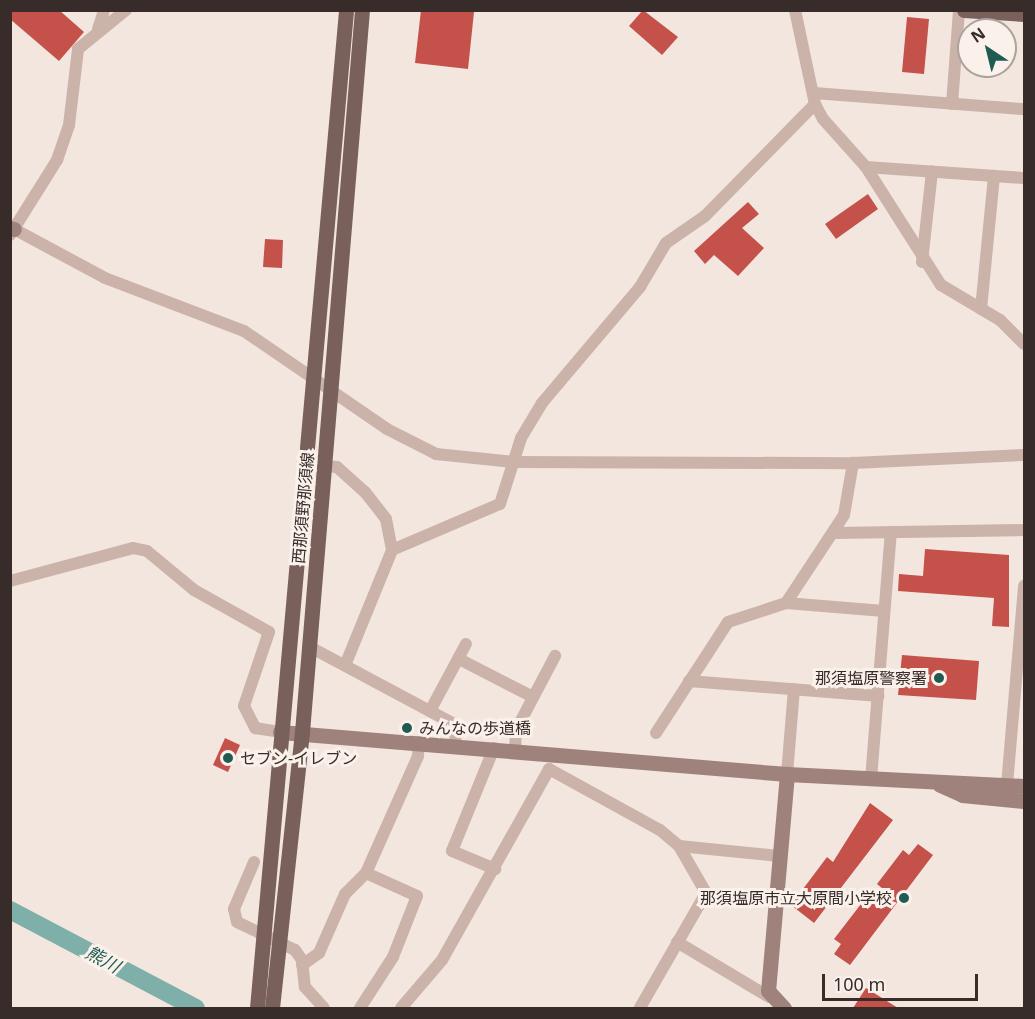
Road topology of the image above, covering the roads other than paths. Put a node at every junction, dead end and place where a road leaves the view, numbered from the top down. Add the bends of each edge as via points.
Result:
1 (104, 10) edge
2 (126, 10) edge
3 (346, 10) edge
4 (362, 10) edge
5 (795, 10) edge
6 (961, 10) edge
7 (1024, 14) edge
8 (98, 29) junction
9 (814, 99) junction
10 (952, 104) junction
11 (1024, 109) edge
12 (866, 167) junction
13 (932, 172) junction
14 (994, 176) junction
15 (1024, 178) edge
16 (12, 231) edge
17 (922, 262) junction
18 (981, 309) junction
19 (1024, 344) edge
20 (314, 377) junction
21 (332, 390) junction
22 (1024, 455) edge
23 (513, 462) junction
24 (853, 463) junction
25 (325, 466) junction
26 (1024, 530) edge
27 (891, 532) junction
28 (835, 533) junction
29 (392, 550) junction
30 (10, 581) edge
31 (1024, 586) edge
32 (786, 603) junction
33 (1023, 610) edge
34 (884, 611) junction
35 (466, 644) dead end
36 (308, 646) junction
37 (555, 656) dead end
38 (459, 659) junction
39 (346, 663) junction
40 (689, 681) junction
41 (794, 689) junction
42 (878, 696) junction
43 (534, 697) junction
44 (430, 711) junction
45 (280, 732) junction
46 (302, 732) junction
47 (656, 733) dead end
48 (419, 742) junction
49 (455, 745) junction
50 (494, 748) junction
51 (515, 750) junction
52 (786, 774) junction
53 (871, 779) junction
54 (938, 784) junction
55 (1007, 785) junction
56 (1024, 786) edge
57 (1024, 801) edge
58 (679, 846) junction
59 (779, 856) junction
60 (254, 862) dead end
61 (495, 869) junction
62 (366, 873) junction
63 (265, 934) junction
64 (677, 942) junction
65 (279, 943) junction
66 (303, 965) junction
67 (769, 997) junction
68 (257, 1008) edge
69 (272, 1008) edge
70 (324, 1008) edge
71 (360, 1008) edge
72 (401, 1008) edge
73 (640, 1008) edge
74 (784, 1008) edge

1 - 8 street
2 - 8 street
3 - 20 main road, 西那須野那須線
4 - 21 main road, 西那須野那須線
5 - 9 street
6 - 7 main road
6 - 10 street
8 - 16 street via 78,49 69,125 57,160
9 - 10 street
9 - 12 street
9 - 23 street via 713,208 666,243 640,287 542,403
10 - 11 street
12 - 13 street
12 - 17 street
13 - 14 street
13 - 17 street
14 - 15 street
14 - 18 street
16 - 20 street via 105,278 244,331
17 - 18 street via 941,285
18 - 19 street
20 - 21 street
20 - 45 main road, 西那須野那須線
21 - 23 street via 387,429 436,454
21 - 25 main road, 西那須野那須線
22 - 24 street
23 - 24 street
23 - 29 street via 500,504
24 - 28 street
25 - 29 street via 337,468 365,492 386,519
25 - 36 main road, 西那須野那須線
26 - 27 street
27 - 28 street
27 - 34 street
28 - 32 street
29 - 39 street
30 - 45 street via 133,548 147,551 194,590 269,632 244,706 255,728
31 - 33 street
32 - 34 street
32 - 40 street via 728,622
33 - 55 street
34 - 42 street
35 - 38 street
36 - 39 street
36 - 46 main road, 西那須野那須線
37 - 43 street
38 - 43 street
38 - 44 street
39 - 44 street
40 - 41 street
40 - 47 street
41 - 42 street
41 - 52 street
42 - 53 street
43 - 51 street via 516,730
44 - 49 street via 456,725
45 - 46 street
45 - 63 main road, 西那須野那須線
46 - 48 street
46 - 65 main road, 西那須野那須線
48 - 49 street
48 - 62 street via 418,756
49 - 50 street
50 - 51 street
50 - 61 street via 452,851
51 - 52 street
52 - 53 street
52 - 59 street
53 - 54 street
54 - 55 street
54 - 57 street via 962,795
55 - 56 street
58 - 59 street
58 - 61 street via 642,816 549,769
58 - 64 street via 706,893
59 - 67 street
60 - 63 street via 234,909 237,922
61 - 72 street via 442,960
62 - 66 street via 345,894 319,953
62 - 71 street via 417,896 393,957
63 - 65 street
63 - 68 main road, 西那須野那須線
64 - 67 street
64 - 73 street
65 - 66 street via 295,950
65 - 69 main road, 西那須野那須線
66 - 70 street via 305,987
67 - 74 street

